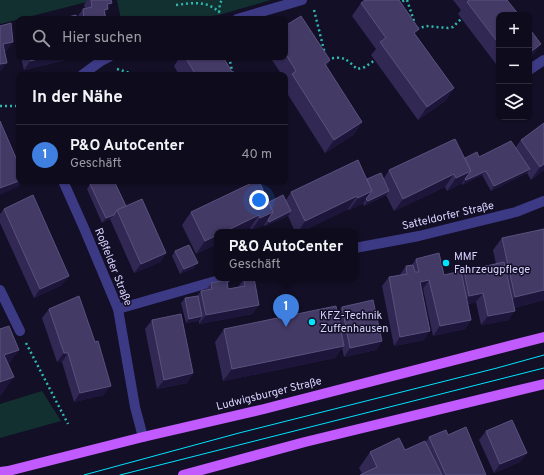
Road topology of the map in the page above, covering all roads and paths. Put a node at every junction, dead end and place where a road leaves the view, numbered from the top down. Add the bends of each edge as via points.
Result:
1 (222, 0) edge
2 (302, 0) edge
3 (406, 0) edge
4 (176, 5) dead end
5 (313, 7) dead end
6 (394, 7) edge
7 (247, 16) edge
8 (461, 19) dead end
9 (417, 30) junction
10 (412, 33) edge
11 (327, 59) junction
12 (103, 60) edge
13 (228, 60) edge
14 (230, 60) edge
15 (375, 60) dead end
16 (544, 60) edge
17 (224, 63) edge
18 (327, 64) edge
19 (532, 68) edge
20 (86, 72) edge
21 (232, 72) edge
22 (0, 106) edge
23 (16, 106) edge
24 (64, 184) edge
25 (544, 201) edge
26 (358, 247) edge
27 (216, 281) edge
28 (0, 290) edge
29 (118, 309) junction
30 (20, 331) joint
31 (544, 337) edge
32 (544, 384) edge
33 (68, 424) dead end
34 (143, 437) junction
35 (3, 473) edge
36 (183, 475) edge

1 - 4 path via 219,13 213,6 200,2
2 - 7 street
3 - 6 path
3 - 9 path
5 - 11 path
8 - 9 path via 453,27 426,26
9 - 10 path
11 - 15 path via 342,57 357,69
11 - 18 path
12 - 20 street
13 - 17 path
14 - 21 path
16 - 19 street
22 - 23 path
24 - 29 street, Roßfelder Straße
25 - 26 street, Satteldorfer Straße via 516,212 419,236
27 - 29 street
28 - 30 street
29 - 34 street, Roßfelder Straße via 135,407
30 - 33 path
31 - 34 main road, Ludwigsburger Straße via 264,409
32 - 36 main road via 305,442
34 - 35 main road, Ludwigsburger Straße

